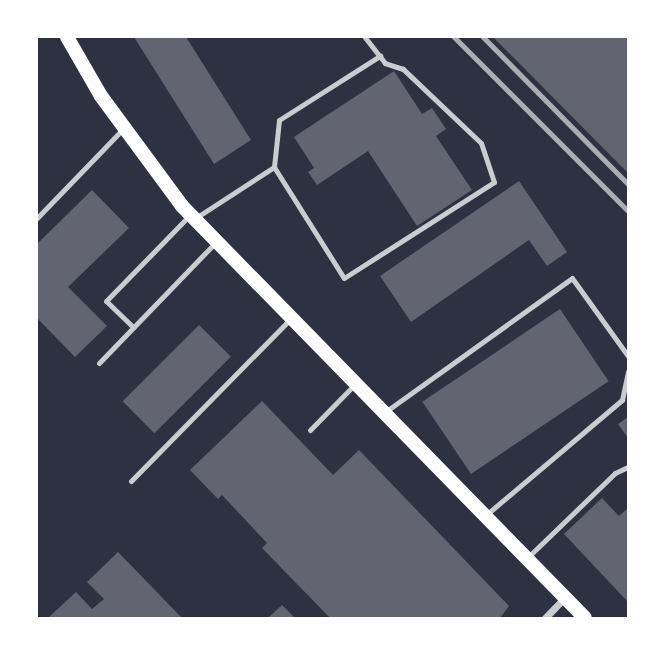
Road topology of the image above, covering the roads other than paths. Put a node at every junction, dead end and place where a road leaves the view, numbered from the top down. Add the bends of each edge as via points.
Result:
1 (66, 37) edge
2 (365, 37) edge
3 (380, 56) junction
4 (124, 128) junction
5 (274, 167) junction
6 (193, 217) junction
7 (37, 218) edge
8 (216, 242) junction
9 (291, 318) junction
10 (133, 327) junction
11 (628, 356) edge
12 (99, 363) dead end
13 (628, 372) edge
14 (355, 384) junction
15 (383, 413) junction
16 (310, 430) dead end
17 (628, 467) edge
18 (131, 481) dead end
19 (485, 516) junction
20 (527, 558) junction
21 (565, 597) junction
22 (545, 618) edge
23 (585, 618) edge

1 - 4 main road
2 - 3 lane
3 - 5 lane via 279,120
3 - 5 lane via 403,69 481,143 494,182 344,278
4 - 6 main road
4 - 7 lane
5 - 6 lane
6 - 8 main road
6 - 10 lane via 106,301
8 - 9 main road
8 - 10 lane
9 - 14 main road
9 - 18 lane
10 - 12 lane
11 - 15 lane via 572,278
13 - 19 lane via 622,400
14 - 15 main road
14 - 16 lane
15 - 19 main road
17 - 20 lane via 615,472
19 - 20 main road
20 - 21 main road
21 - 22 street
21 - 23 main road

